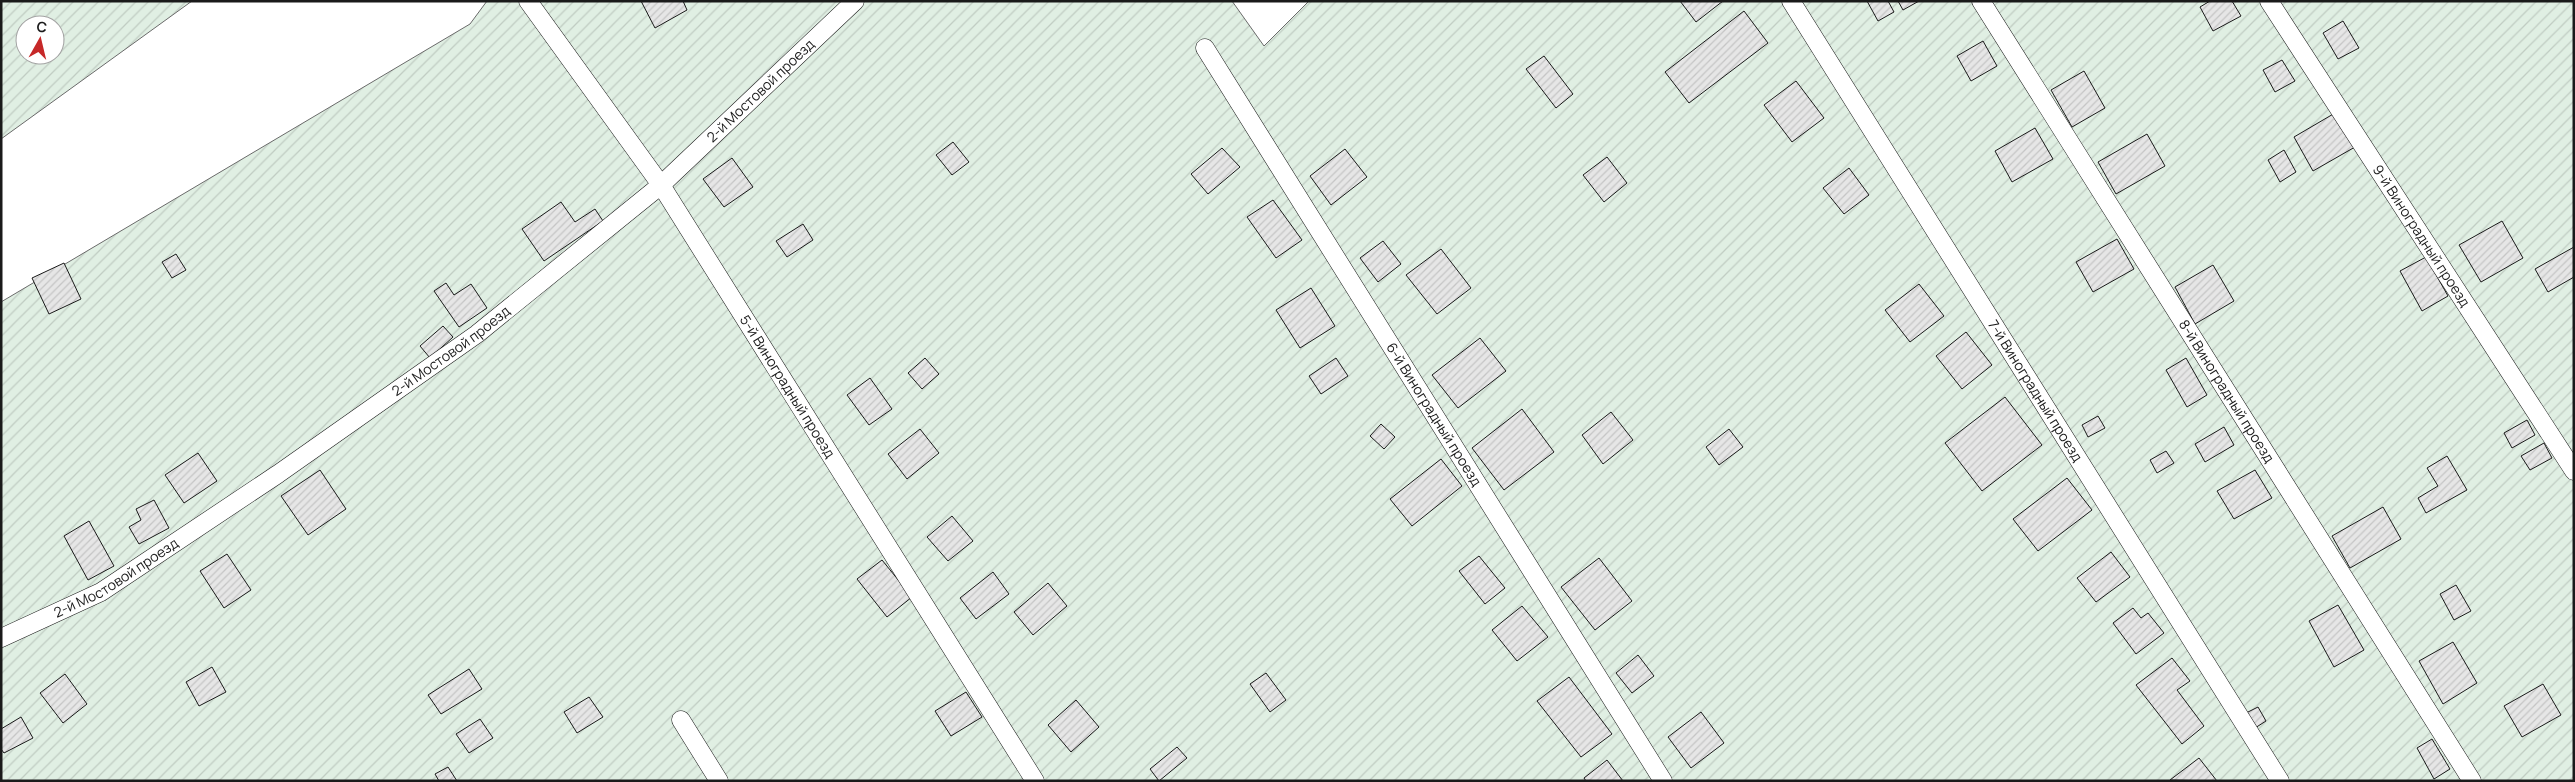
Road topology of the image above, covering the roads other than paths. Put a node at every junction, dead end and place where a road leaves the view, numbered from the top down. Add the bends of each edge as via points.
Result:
1 (528, 1) edge
2 (855, 1) edge
3 (1791, 1) edge
4 (1981, 1) edge
5 (2269, 1) edge
6 (1204, 48) dead end
7 (661, 185) junction
8 (2574, 471) edge
9 (1, 638) edge
10 (681, 720) dead end
11 (719, 781) edge
12 (1035, 781) edge
13 (1663, 781) edge
14 (2280, 781) edge
15 (2472, 781) edge

1 - 7 lane, 5-й Виноградный проезд
2 - 7 lane, 2-й Мостовой проезд
3 - 14 lane, 7-й Виноградный проезд
4 - 15 lane, 8-й Виноградный проезд
5 - 8 lane, 9-й Виноградный проезд
6 - 13 lane, 6-й Виноградный проезд
7 - 9 lane, 2-й Мостовой проезд via 478,334 278,474 100,592
7 - 12 lane, 5-й Виноградный проезд
10 - 11 lane

